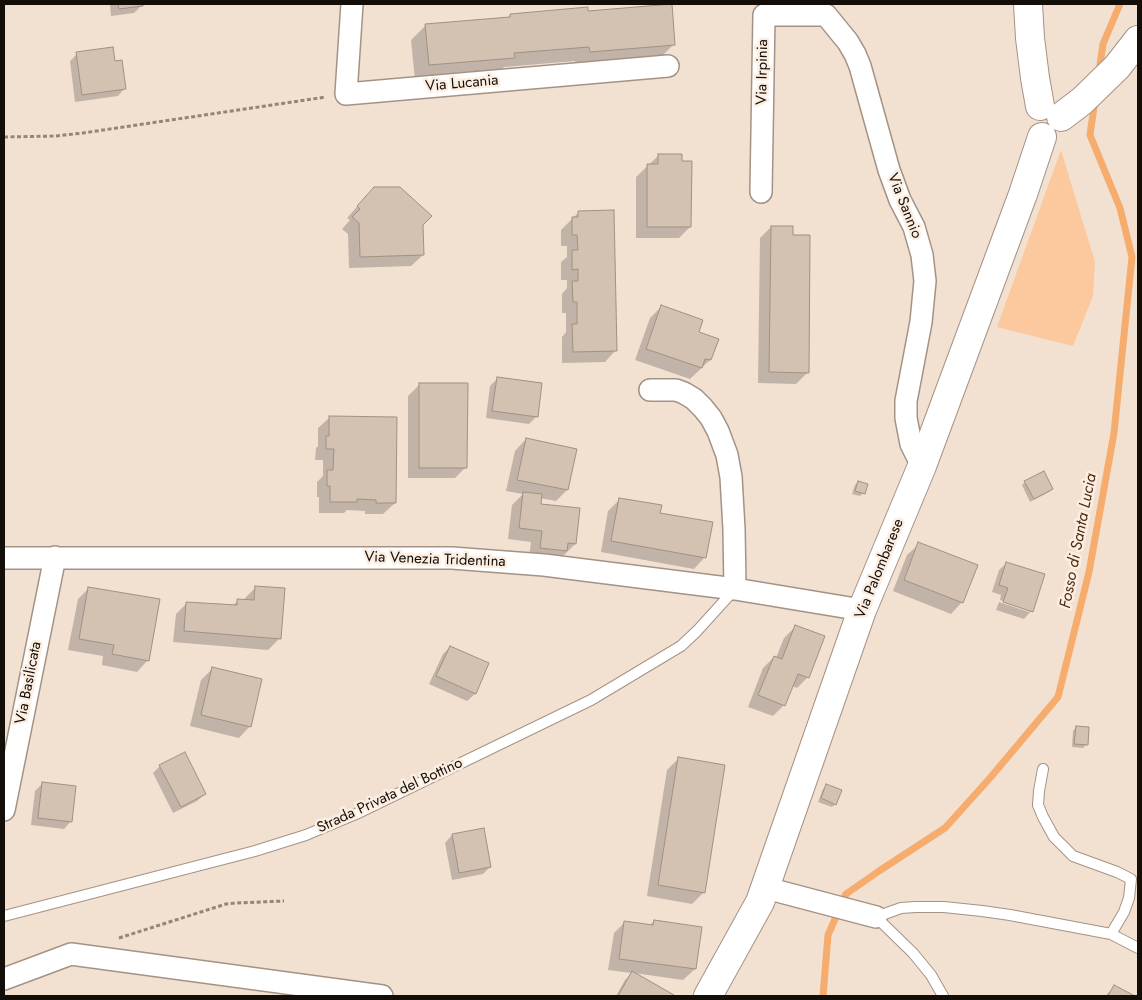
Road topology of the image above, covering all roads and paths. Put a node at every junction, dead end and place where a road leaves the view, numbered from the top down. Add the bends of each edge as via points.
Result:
1 (352, 4) edge
2 (1028, 4) edge
3 (826, 15) joint
4 (1138, 40) edge
5 (668, 66) dead end
6 (346, 94) junction
7 (1061, 108) junction
8 (4, 137) edge
9 (761, 192) dead end
10 (650, 390) dead end
11 (922, 466) junction
12 (55, 557) junction
13 (4, 558) edge
14 (735, 589) junction
15 (862, 610) junction
16 (1043, 769) dead end
17 (4, 810) edge
18 (766, 888) junction
19 (284, 901) dead end
20 (4, 916) edge
21 (876, 916) junction
22 (1111, 934) junction
23 (117, 939) dead end
24 (1138, 948) edge
25 (4, 979) edge
26 (382, 996) edge
27 (708, 996) edge
28 (943, 996) edge

1 - 6 street
2 - 7 main road via 1035,78
3 - 9 street, Via Irpinia via 764,15
3 - 11 street, Via Sannio via 848,42 860,66 891,175 914,227 922,256 925,281 922,313 906,401 906,418 908,436
4 - 7 main road via 1117,66
5 - 6 street, Via Lucania
6 - 8 path via 83,133
7 - 11 main road, Via Palombarese via 1060,128 1053,136 1042,137
10 - 14 street via 676,390 694,399 712,418 718,431 731,477
11 - 15 main road, Via Palombarese
12 - 13 street, Via Venezia Tridentina
12 - 14 street, Via Venezia Tridentina via 452,558 544,565
12 - 17 street, Via Basilicata
14 - 15 street, Via Venezia Tridentina
14 - 20 lane, Strada Privata del Bottino via 681,646 591,700 356,814 254,852
15 - 18 main road, Via Palombarese
16 - 22 lane via 1038,804 1054,837 1072,856 1131,879 1124,912
18 - 21 street
18 - 27 main road, Via Palombarese
19 - 23 path via 226,904
21 - 22 lane via 901,908 944,907 1010,915
21 - 28 lane via 919,960
22 - 24 lane
25 - 26 street via 71,954

